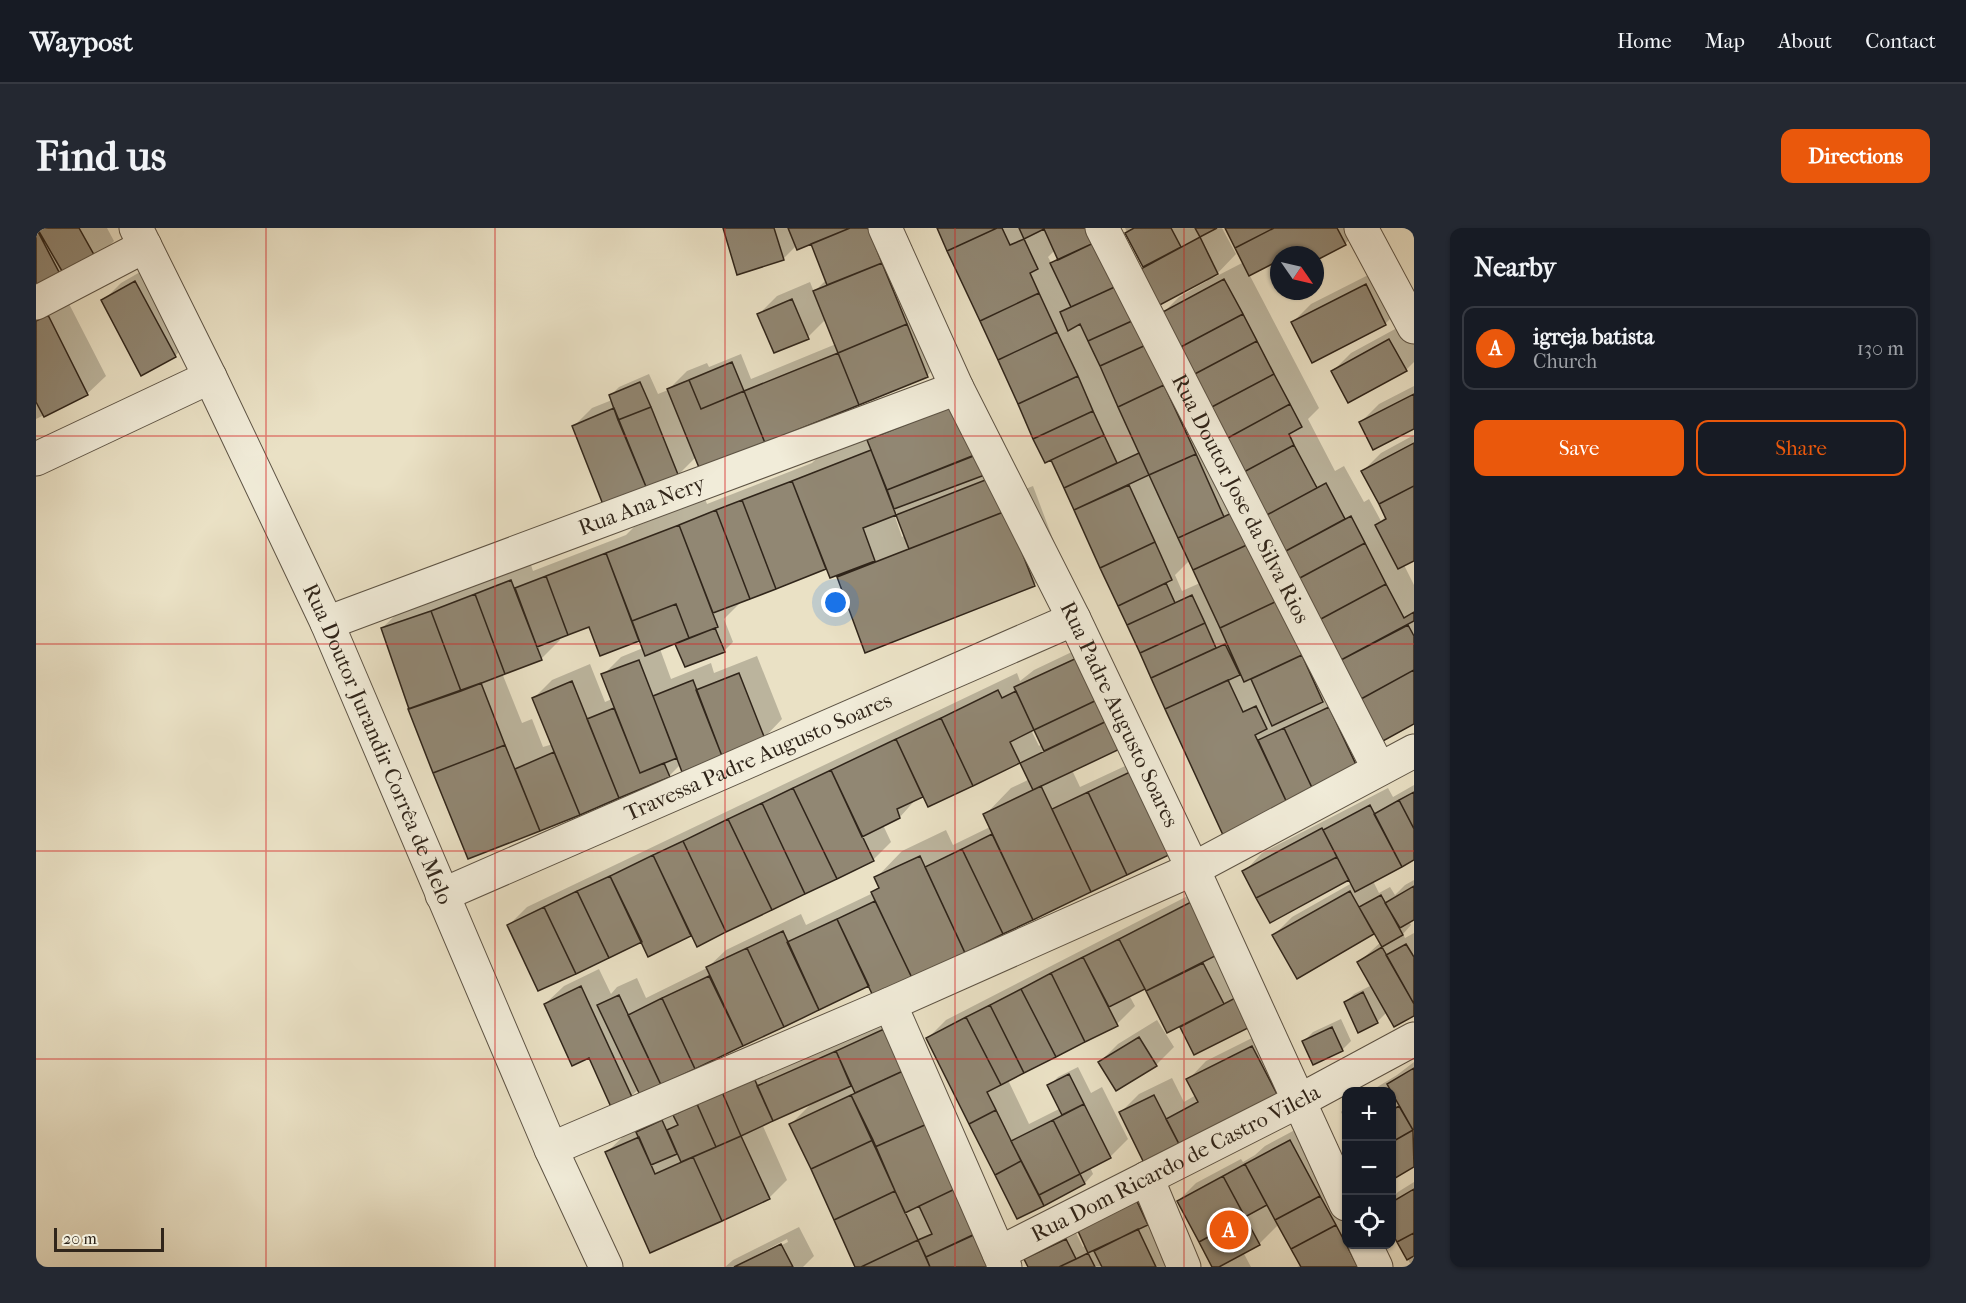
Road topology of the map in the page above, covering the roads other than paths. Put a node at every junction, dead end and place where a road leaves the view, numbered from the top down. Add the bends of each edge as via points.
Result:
1 (885, 228) edge
2 (1102, 228) edge
3 (1361, 228) edge
4 (141, 237) edge
5 (36, 303) edge
6 (1414, 327) edge
7 (210, 376) junction
8 (957, 388) junction
9 (36, 459) edge
10 (1074, 619) junction
11 (327, 623) junction
12 (1414, 751) edge
13 (1379, 769) junction
14 (1193, 869) junction
15 (442, 895) junction
16 (890, 1004) junction
17 (1414, 1039) edge
18 (1299, 1101) junction
19 (551, 1149) junction
20 (1147, 1178) junction
21 (1343, 1195) edge
22 (1367, 1249) edge
23 (1002, 1260) edge
24 (606, 1267) edge
25 (1184, 1267) edge
26 (1376, 1267) edge

1 - 8 street, Rua Padre Augusto Soares
2 - 13 street, Rua Doutor Jose da Silva Rios
3 - 6 street
4 - 5 street
4 - 7 street, Rua Doutor Jurandir Corrêa de Melo
7 - 9 street
7 - 11 street, Rua Doutor Jurandir Corrêa de Melo
8 - 10 street, Rua Padre Augusto Soares
8 - 11 street, Rua Ana Nery
10 - 14 street, Rua Padre Augusto Soares
10 - 15 street, Travessa Padre Augusto Soares
11 - 15 street, Rua Doutor Jurandir Corrêa de Melo
12 - 13 street
13 - 14 street
14 - 16 street
14 - 18 street, Rua Padre Augusto Soares
15 - 19 street, Rua Doutor Jurandir Corrêa de Melo
16 - 19 street
16 - 23 street
17 - 18 street, Rua Dom Ricardo de Castro Vilela
18 - 20 street, Rua Dom Ricardo de Castro Vilela
18 - 21 street, Rua Padre Augusto Soares
19 - 24 street, Rua Doutor Jurandir Corrêa de Melo
20 - 23 street, Rua Dom Ricardo de Castro Vilela
20 - 25 street
22 - 26 street

